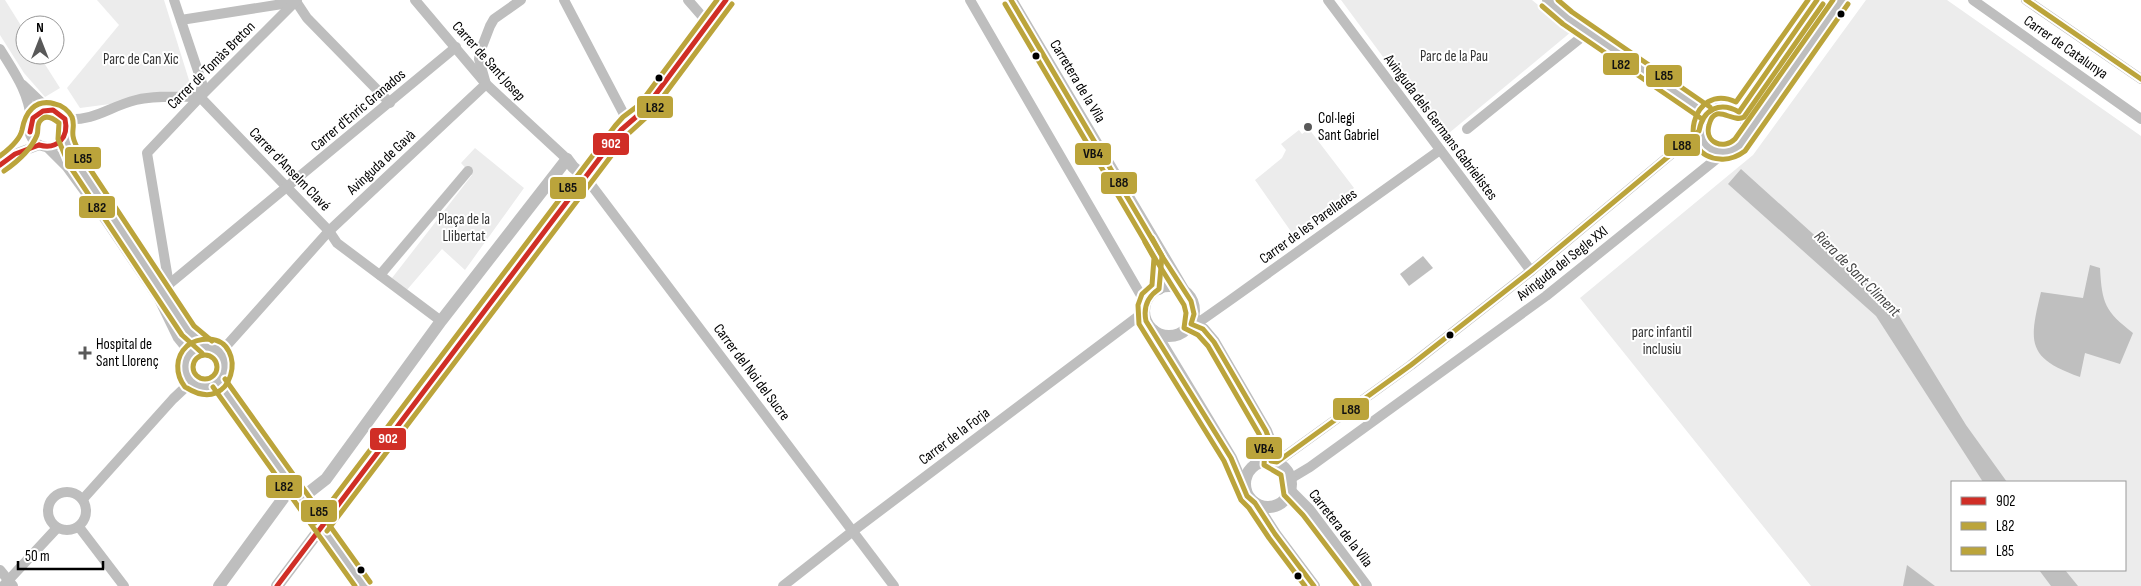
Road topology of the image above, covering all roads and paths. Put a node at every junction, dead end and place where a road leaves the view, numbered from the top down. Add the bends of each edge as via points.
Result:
1 (174, 0) edge
2 (415, 0) edge
3 (521, 0) edge
4 (564, 0) edge
5 (688, 0) edge
6 (726, 0) edge
7 (970, 0) edge
8 (1012, 0) edge
9 (1328, 0) edge
10 (1546, 0) edge
11 (1817, 0) edge
12 (1842, 0) edge
13 (1973, 0) edge
14 (2026, 0) edge
15 (295, 1) edge
16 (181, 20) junction
17 (708, 23) junction
18 (1588, 32) junction
19 (456, 47) junction
20 (0, 49) edge
21 (2141, 79) edge
22 (22, 84) junction
23 (486, 84) junction
24 (200, 97) junction
25 (390, 103) junction
26 (53, 110) junction
27 (1739, 112) junction
28 (1706, 113) junction
29 (65, 118) junction
30 (2141, 119) edge
31 (31, 120) junction
32 (628, 122) junction
33 (1467, 129) dead end
34 (1700, 131) junction
35 (30, 132) junction
36 (1746, 134) junction
37 (65, 137) junction
38 (43, 146) junction
39 (1440, 150) junction
40 (1725, 152) junction
41 (15, 154) junction
42 (566, 159) junction
43 (0, 165) edge
44 (468, 171) dead end
45 (586, 178) junction
46 (287, 189) junction
47 (329, 232) junction
48 (1162, 256) junction
49 (1531, 272) junction
50 (380, 275) junction
51 (166, 288) junction
52 (1160, 288) junction
53 (1184, 291) junction
54 (1145, 308) junction
55 (440, 321) junction
56 (1192, 323) junction
57 (1154, 331) junction
58 (207, 347) junction
59 (190, 352) junction
60 (220, 352) junction
61 (191, 382) junction
62 (219, 383) junction
63 (1274, 462) junction
64 (293, 485) junction
65 (1290, 485) junction
66 (1245, 491) junction
67 (303, 497) junction
68 (83, 499) junction
69 (1255, 503) junction
70 (79, 527) junction
71 (321, 527) junction
72 (57, 528) junction
73 (853, 531) junction
74 (0, 570) edge
75 (8, 584) edge
76 (124, 586) edge
77 (219, 586) edge
78 (276, 586) edge
79 (364, 586) edge
80 (783, 586) edge
81 (894, 586) edge
82 (1314, 586) edge
83 (1366, 586) edge

1 - 16 street
2 - 19 street, Carrer de Sant Josep
3 - 23 street via 490,26 479,59
4 - 32 street
5 - 17 street
6 - 17 street
7 - 54 street
8 - 48 street, Carretera de la Vila
9 - 39 street, Avinguda dels Germans Gabrielistes
10 - 18 street
11 - 27 street
12 - 36 street
13 - 30 street, Carrer de Catalunya
14 - 21 street, Carrer de Catalunya
15 - 16 street
15 - 24 street, Carrer de Tomàs Breton
15 - 25 street via 307,18
16 - 24 street via 202,83
17 - 32 street via 644,110
18 - 28 street
18 - 33 street
19 - 23 street, Carrer de Sant Josep
19 - 25 street, Carrer d'Enric Granados
20 - 22 street
22 - 26 street
22 - 31 street
23 - 42 street, Carrer de Sant Josep
23 - 47 street, Avinguda de Gavà
24 - 29 street via 136,100 91,118
24 - 46 street, Carrer d'Anselm Clavé
24 - 51 street, Carrer de Tomàs Breton via 147,153
25 - 46 street, Carrer d'Enric Granados
26 - 29 street
26 - 31 street via 40,111
27 - 28 street via 1722,106
27 - 36 street via 1746,124
28 - 34 street
29 - 37 street
31 - 35 street
32 - 45 street
34 - 40 street via 1708,147 1716,152
34 - 49 street, Avinguda del Segle XXI
35 - 38 street via 34,142
35 - 41 street
36 - 40 street via 1740,145
37 - 38 street via 58,145
37 - 51 street via 75,161
38 - 41 street
38 - 59 street via 67,167 159,299 178,338
39 - 49 street, Avinguda dels Germans Gabrielistes
39 - 56 street, Carrer de les Parellades via 1202,320
40 - 65 street, Avinguda del Segle XXI via 1546,296 1310,467
41 - 43 street
42 - 45 street
42 - 55 street
44 - 50 street
45 - 71 street
45 - 73 street, Carrer del Noi del Sucre
46 - 47 street, Carrer d'Anselm Clavé
46 - 51 street, Carrer d'Enric Granados
47 - 50 street, Carrer d'Anselm Clavé via 336,243
47 - 60 street, Avinguda de Gavà
48 - 52 street
48 - 53 street, Carretera de la Vila
49 - 63 street, Avinguda del Segle XXI via 1418,360
50 - 55 street, Carrer d'Anselm Clavé
51 - 58 street via 188,331
52 - 53 street via 1170,286
52 - 54 street via 1151,295
53 - 56 street via 1194,304
54 - 57 street via 1146,320
54 - 73 street, Carrer de la Forja
55 - 67 street via 326,478
56 - 57 street via 1184,332 1174,336
56 - 63 street via 1204,329 1214,342 1266,431 1274,449
57 - 66 street via 1231,458
58 - 59 street
58 - 60 street
59 - 61 street via 184,364
60 - 62 street via 226,364
61 - 62 street via 202,388
61 - 68 street
62 - 64 street
63 - 65 street via 1286,469
63 - 66 street via 1258,462 1248,471
64 - 67 street
64 - 77 street
65 - 69 street via 1284,500 1276,506 1265,507
65 - 83 street, Carretera de la Vila
66 - 69 street
67 - 71 street
68 - 70 street via 87,511
68 - 72 street via 70,492 54,497 48,512 49,519
69 - 82 street
70 - 72 street via 67,531
70 - 76 street
71 - 78 street
71 - 79 street
72 - 75 street
73 - 80 street, Carrer de la Forja
73 - 81 street, Carrer del Noi del Sucre
74 - 75 street

